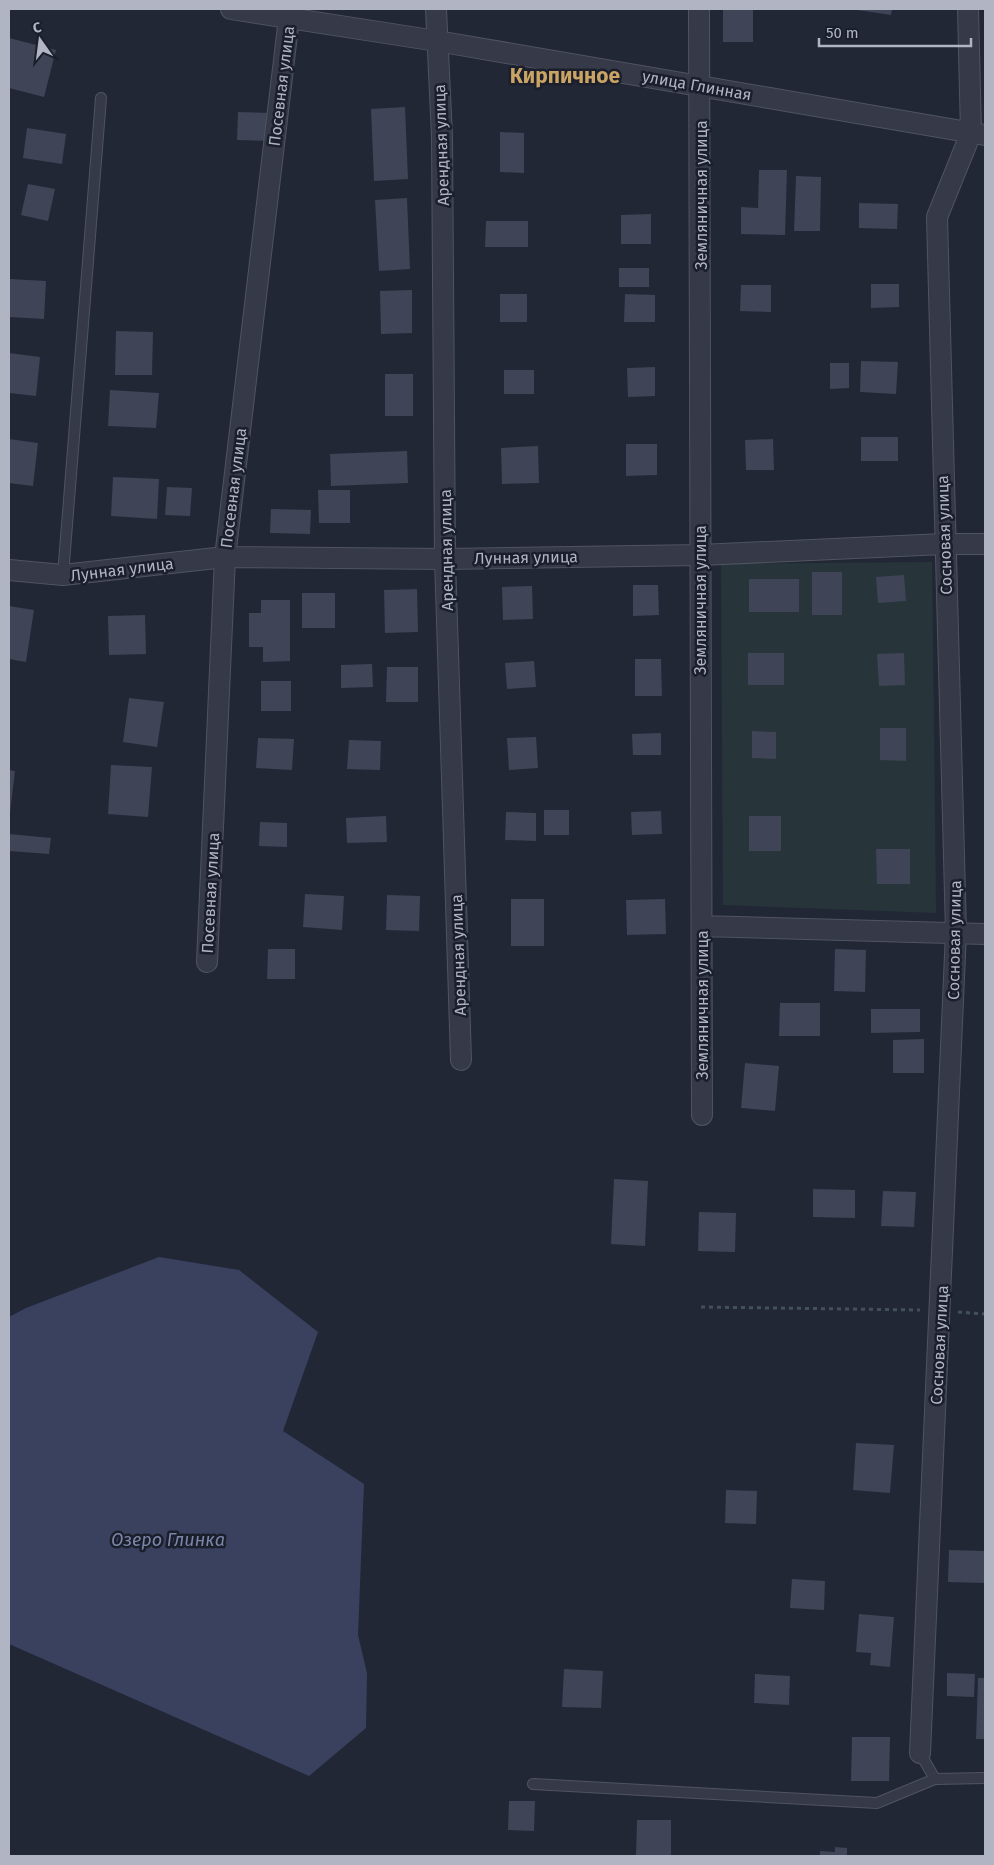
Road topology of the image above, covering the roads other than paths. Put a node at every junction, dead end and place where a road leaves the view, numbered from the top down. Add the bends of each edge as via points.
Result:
1 (231, 9) edge
2 (436, 9) edge
3 (699, 9) edge
4 (968, 9) edge
5 (289, 18) junction
6 (437, 41) junction
7 (701, 86) junction
8 (101, 98) dead end
9 (978, 134) edge
10 (944, 544) junction
11 (985, 544) edge
12 (700, 555) junction
13 (225, 557) junction
14 (446, 559) junction
15 (9, 570) edge
16 (63, 575) junction
17 (702, 926) junction
18 (956, 932) junction
19 (985, 934) edge
20 (207, 962) dead end
21 (461, 1060) dead end
22 (702, 1115) dead end
23 (920, 1753) joint
24 (985, 1778) edge
25 (935, 1779) junction
26 (533, 1784) dead end

1 - 5 street, улица Глинная
2 - 6 street, Арендная улица
3 - 7 street, Земляничная улица
4 - 9 street
5 - 6 street, улица Глинная
5 - 13 street, Посевная улица
6 - 7 street, улица Глинная
6 - 14 street, Арендная улица via 442,136
7 - 9 street, улица Глинная
7 - 12 street, Земляничная улица
8 - 16 lane
9 - 10 street, Сосновая улица via 937,217
10 - 11 street, Лунная улица
10 - 12 street, Лунная улица
10 - 18 street, Сосновая улица
12 - 14 street, Лунная улица
12 - 17 street, Земляничная улица
13 - 14 street, Лунная улица
13 - 16 street, Лунная улица
13 - 20 street, Посевная улица
14 - 21 street, Арендная улица
15 - 16 street, Лунная улица
17 - 18 street
17 - 22 street, Земляничная улица
18 - 19 street
18 - 23 street, Сосновая улица
23 - 25 lane
24 - 25 lane
25 - 26 lane via 877,1803

